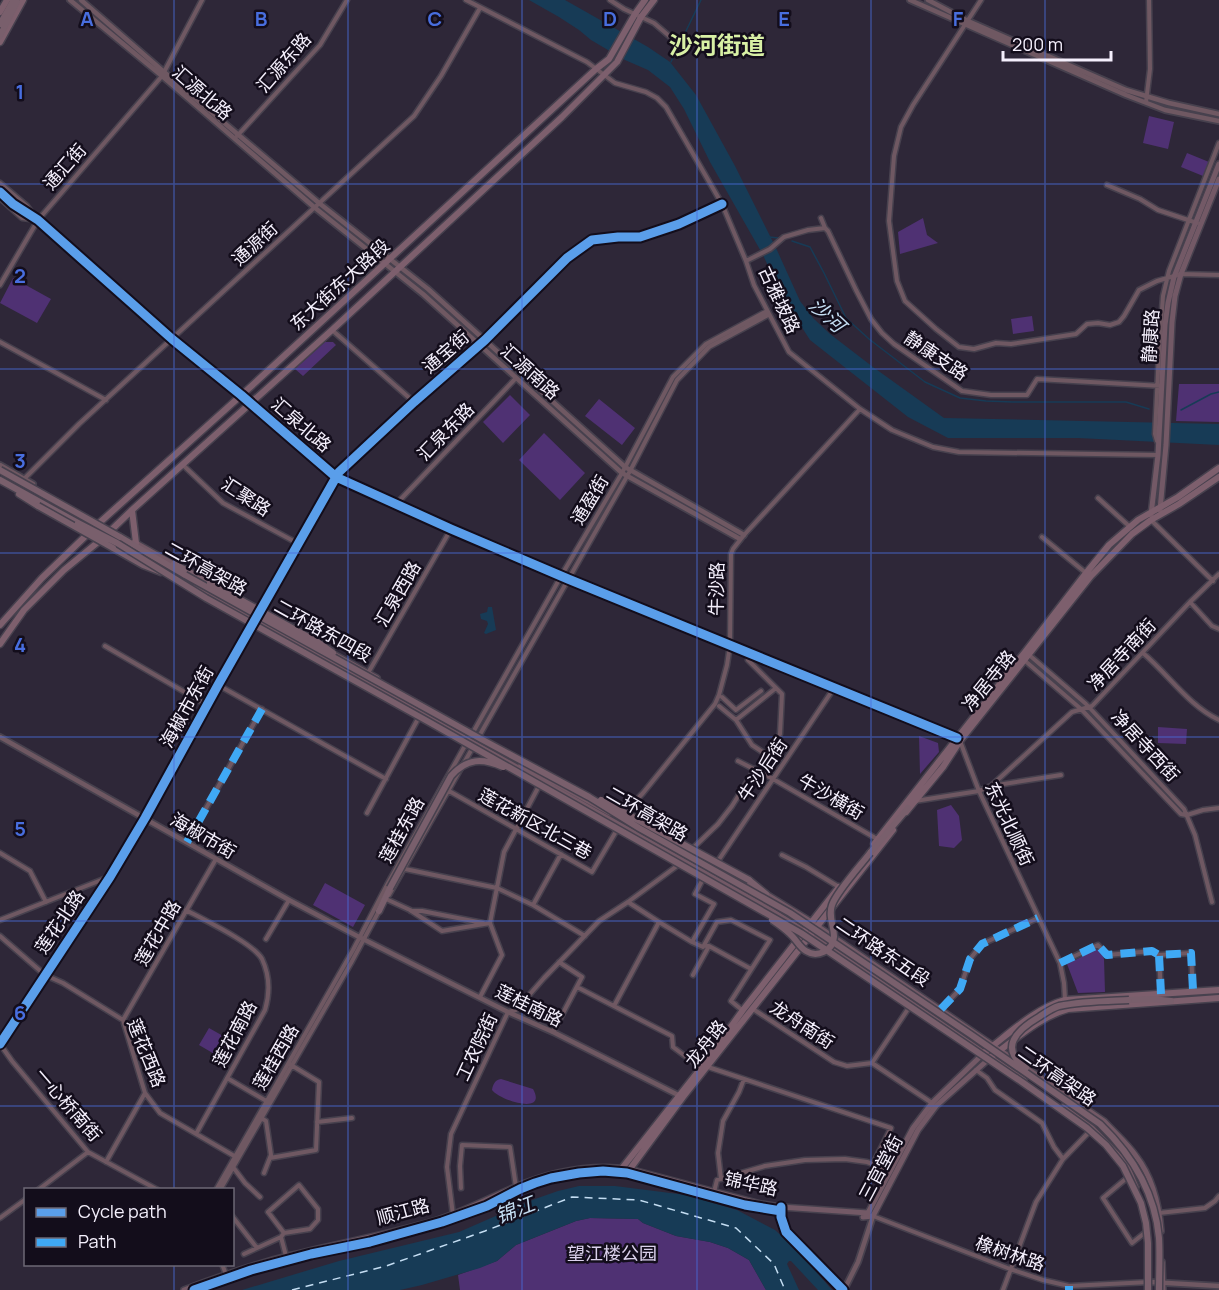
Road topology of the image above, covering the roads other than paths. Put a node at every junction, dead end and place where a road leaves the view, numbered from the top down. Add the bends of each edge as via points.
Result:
1 (8, 0) edge
2 (18, 0) edge
3 (70, 0) edge
4 (81, 0) edge
5 (202, 0) edge
6 (347, 0) edge
7 (466, 0) edge
8 (609, 0) edge
9 (645, 0) edge
10 (654, 0) edge
11 (910, 0) edge
12 (928, 0) edge
13 (981, 0) edge
14 (1149, 0) edge
15 (480, 8) junction
16 (0, 12) edge
17 (638, 16) junction
18 (0, 19) edge
19 (967, 23) junction
20 (0, 24) edge
21 (0, 34) edge
22 (0, 42) edge
23 (682, 47) dead end
24 (596, 69) junction
25 (163, 74) junction
26 (603, 76) junction
27 (1146, 100) junction
28 (1219, 114) edge
29 (1219, 121) edge
30 (237, 137) junction
31 (1219, 143) edge
32 (1219, 164) edge
33 (1219, 179) edge
34 (0, 183) edge
35 (1107, 184) dead end
36 (0, 190) edge
37 (0, 198) edge
38 (319, 203) junction
39 (722, 204) junction
40 (314, 207) junction
41 (20, 208) joint
42 (822, 218) dead end
43 (38, 220) junction
44 (1189, 220) junction
45 (1198, 223) junction
46 (825, 228) junction
47 (391, 259) junction
48 (746, 261) junction
49 (385, 264) junction
50 (398, 269) junction
51 (1181, 274) junction
52 (1219, 275) edge
53 (1174, 277) junction
54 (1167, 279) junction
55 (0, 285) edge
56 (768, 313) junction
57 (332, 330) junction
58 (172, 339) junction
59 (484, 340) junction
60 (0, 342) edge
61 (479, 345) junction
62 (516, 378) junction
63 (1159, 386) junction
64 (241, 395) junction
65 (106, 400) junction
66 (414, 402) junction
67 (251, 404) junction
68 (860, 409) junction
69 (1161, 419) junction
70 (1162, 445) junction
71 (1158, 455) junction
72 (0, 465) edge
73 (183, 465) junction
74 (625, 467) junction
75 (1219, 468) edge
76 (0, 472) edge
77 (626, 473) junction
78 (336, 477) junction
79 (1219, 477) edge
80 (24, 479) junction
81 (0, 481) edge
82 (33, 484) joint
83 (13, 490) junction
84 (37, 492) junction
85 (1098, 498) dead end
86 (397, 504) junction
87 (1161, 507) junction
88 (132, 510) junction
89 (1152, 511) junction
90 (1160, 515) junction
91 (1151, 520) junction
92 (97, 525) junction
93 (1129, 526) junction
94 (451, 529) junction
95 (111, 530) junction
96 (90, 532) junction
97 (742, 537) junction
98 (1042, 537) dead end
99 (103, 538) junction
100 (136, 543) junction
101 (299, 544) junction
102 (174, 564) junction
103 (1086, 573) junction
104 (1219, 574) edge
105 (561, 576) junction
106 (172, 577) junction
107 (568, 579) junction
108 (1213, 581) junction
109 (206, 598) junction
110 (1190, 602) junction
111 (259, 613) junction
112 (255, 621) junction
113 (0, 625) edge
114 (1219, 629) edge
115 (0, 644) edge
116 (730, 645) junction
117 (105, 646) dead end
118 (1143, 653) junction
119 (1025, 656) junction
120 (748, 660) dead end
121 (366, 676) junction
122 (218, 685) junction
123 (776, 688) junction
124 (834, 688) junction
125 (761, 692) dead end
126 (722, 697) dead end
127 (207, 705) junction
128 (718, 706) dead end
129 (1089, 707) junction
130 (262, 709) junction
131 (1081, 709) junction
132 (421, 714) junction
133 (736, 720) junction
134 (1219, 720) edge
135 (0, 737) edge
136 (469, 738) junction
137 (958, 739) junction
138 (476, 742) junction
139 (738, 761) dead end
140 (755, 769) junction
141 (1061, 775) dead end
142 (528, 777) junction
143 (386, 779) junction
144 (773, 779) junction
145 (542, 781) junction
146 (991, 786) junction
147 (449, 791) junction
148 (979, 791) junction
149 (589, 797) junction
150 (915, 801) junction
151 (908, 808) junction
152 (1219, 808) edge
153 (367, 813) dead end
154 (1187, 815) junction
155 (145, 818) junction
156 (619, 822) junction
157 (516, 828) junction
158 (878, 840) junction
159 (187, 842) junction
160 (0, 853) edge
161 (688, 853) junction
162 (561, 854) junction
163 (782, 855) dead end
164 (216, 859) junction
165 (684, 861) junction
166 (714, 867) junction
167 (405, 868) junction
168 (706, 873) junction
169 (110, 877) junction
170 (713, 882) junction
171 (839, 887) junction
172 (497, 888) junction
173 (766, 894) junction
174 (386, 899) junction
175 (289, 900) junction
176 (46, 902) junction
177 (1212, 902) dead end
178 (628, 903) junction
179 (533, 905) junction
180 (186, 910) junction
181 (410, 910) junction
182 (379, 911) junction
183 (1038, 918) junction
184 (0, 920) edge
185 (659, 922) junction
186 (488, 923) junction
187 (815, 925) junction
188 (809, 933) junction
189 (0, 936) edge
190 (585, 936) junction
191 (361, 938) junction
192 (266, 939) dead end
193 (692, 942) junction
194 (706, 947) junction
195 (1159, 955) junction
196 (559, 962) junction
197 (1060, 963) junction
198 (751, 969) junction
199 (45, 975) junction
200 (693, 975) dead end
201 (577, 987) junction
202 (1193, 990) dead end
203 (1219, 990) edge
204 (1161, 994) junction
205 (480, 997) junction
206 (1219, 998) edge
207 (1065, 1000) junction
208 (1171, 1001) junction
209 (911, 1004) junction
210 (614, 1006) junction
211 (753, 1009) junction
212 (941, 1009) junction
213 (743, 1010) junction
214 (508, 1011) junction
215 (123, 1020) junction
216 (554, 1032) junction
217 (0, 1044) edge
218 (993, 1046) junction
219 (1000, 1050) junction
220 (988, 1054) junction
221 (872, 1063) junction
222 (290, 1064) junction
223 (704, 1067) junction
224 (976, 1070) junction
225 (227, 1078) junction
226 (744, 1079) junction
227 (145, 1093) junction
228 (681, 1096) junction
229 (268, 1102) junction
230 (932, 1103) junction
231 (1074, 1105) junction
232 (261, 1118) junction
233 (352, 1118) dead end
234 (317, 1122) junction
235 (1092, 1128) junction
236 (196, 1134) junction
237 (88, 1152) junction
238 (237, 1157) junction
239 (270, 1158) junction
240 (1063, 1159) junction
241 (106, 1162) junction
242 (873, 1164) junction
243 (233, 1167) junction
244 (624, 1170) junction
245 (890, 1170) junction
246 (264, 1173) dead end
247 (1131, 1175) junction
248 (722, 1179) junction
249 (516, 1187) junction
250 (41, 1188) edge
251 (154, 1188) edge
252 (219, 1188) edge
253 (219, 1188) edge
254 (461, 1188) dead end
255 (713, 1192) junction
256 (1219, 1196) edge
257 (260, 1197) dead end
258 (24, 1200) edge
259 (781, 1209) junction
260 (1160, 1213) junction
261 (453, 1215) junction
262 (870, 1215) junction
263 (0, 1218) edge
264 (234, 1219) edge
265 (1149, 1230) junction
266 (282, 1235) junction
267 (257, 1248) junction
268 (244, 1254) dead end
269 (286, 1256) junction
270 (223, 1266) edge
271 (1010, 1269) junction
272 (226, 1276) junction
273 (1150, 1282) junction
274 (1114, 1283) junction
275 (1163, 1283) junction
276 (1219, 1286) edge
277 (1069, 1288) edge
278 (184, 1290) edge
279 (194, 1290) edge
280 (843, 1290) edge
281 (1003, 1290) edge
282 (1113, 1290) edge
283 (1150, 1290) edge
284 (1161, 1290) edge

1 - 16 main road
2 - 18 highway
2 - 20 highway
2 - 21 highway
2 - 22 main road
3 - 25 street, 汇源北路
4 - 25 street, 汇源北路
5 - 25 street, 通汇街
6 - 30 street, 汇源东路 via 320,45
7 - 15 street, 古雅坡路
8 - 17 street
9 - 17 main road
10 - 17 main road
11 - 19 street
12 - 19 street
13 - 19 street
14 - 27 street via 1150,69
15 - 24 street, 古雅坡路
15 - 38 street, 通源街 via 414,116
17 - 23 street via 654,23
17 - 24 main road, 东大街东大路段 via 609,59
17 - 26 main road, 东大街东大路段 via 617,62
19 - 27 street via 1126,95
19 - 54 street via 913,105 901,127 894,156 889,222 897,281 905,301 959,347 974,349 1076,334 1087,324 1119,322 1139,290
24 - 26 street, 古雅坡路
24 - 47 main road, 东大街东大路段
25 - 30 street, 汇源北路
25 - 43 street, 通汇街
26 - 39 street, 古雅坡路 via 657,98 666,107
26 - 50 main road, 东大街东大路段
27 - 28 street
27 - 29 street via 1165,110
30 - 38 street, 汇源北路
30 - 40 street, 汇源北路
31 - 44 street
32 - 45 main road, 静康路
33 - 45 main road, 静康路
34 - 43 street, 汇泉北路
35 - 44 street via 1158,210
36 - 41 highway
37 - 43 street via 22,218
38 - 40 street, 通源街
38 - 47 street, 汇源南路
39 - 48 street, 古雅坡路
39 - 59 street, 通宝街 via 640,237 592,240 567,258
40 - 49 street, 汇源南路
40 - 58 street, 通源街
41 - 43 street, 汇泉北路
42 - 46 street, 静康支路
43 - 55 street, 通汇街
43 - 58 street, 汇泉北路
44 - 45 street
44 - 54 street
45 - 51 main road, 静康路
45 - 53 main road, 静康路
46 - 48 street via 783,238
46 - 63 street, 静康支路 via 882,333 962,391 1027,395 1037,379
47 - 49 main road, 东大街东大路段
47 - 50 street, 汇源南路
48 - 56 street, 古雅坡路
49 - 50 street, 汇源南路
49 - 64 main road, 东大街东大路段
50 - 57 main road, 东大街东大路段
50 - 59 street, 汇源南路 via 428,289
50 - 61 street, 汇源南路
51 - 52 street
51 - 53 street
51 - 69 main road, 静康路 via 1174,296
53 - 54 street
53 - 63 main road, 静康路
54 - 63 street
56 - 68 street, 古雅坡路 via 789,352
56 - 74 street, 通盈街 via 706,344 674,377
56 - 77 street, 通盈街 via 709,347 677,380
57 - 66 street
57 - 67 main road, 东大街东大路段
58 - 64 street, 汇泉北路
58 - 65 street, 通源街
59 - 61 street, 通宝街
59 - 74 street, 汇源南路
60 - 65 street
61 - 62 street, 汇源南路
61 - 66 street, 通宝街
62 - 77 street, 汇源南路
62 - 86 street, 汇泉东路
63 - 69 main road, 静康路
64 - 67 street, 汇泉北路
64 - 92 main road, 东大街东大路段
65 - 80 street, 通源街
66 - 78 street, 通宝街
67 - 73 main road, 东大街东大路段
67 - 78 street, 汇泉北路
68 - 71 street, 古雅坡路 via 892,430 933,447 959,452
68 - 97 street, 牛沙路
69 - 70 main road, 静康路
70 - 71 main road, 静康路
70 - 87 main road, 静康路
71 - 89 main road, 静康路
72 - 80 street
73 - 88 main road, 东大街东大路段
73 - 101 street, 汇聚路 via 223,503
74 - 77 street, 汇源南路
75 - 87 main road, 净居寺路
76 - 84 main road, 二环路东四段
76 - 121 highway, 二环高架路, bridge
77 - 97 street, 汇源南路
77 - 105 street, 通盈街
77 - 107 street, 通盈街
78 - 86 street, 汇泉北路
78 - 101 street, 通宝街
79 - 90 main road, 净居寺路
80 - 82 street
81 - 83 main road, 二环路东四段
81 - 106 highway, 二环高架路, bridge
82 - 84 main road
83 - 96 main road, 二环路东四段
83 - 106 highway, bridge via 143,565
84 - 92 main road, 二环路东四段
85 - 93 street
86 - 94 street, 汇泉北路
87 - 89 main road, 净居寺路
87 - 90 main road, 静康路
88 - 95 main road, 东大街东大路段
88 - 100 main road
89 - 91 main road, 静康路
89 - 93 main road, 净居寺路
90 - 91 main road, 净居寺路
91 - 108 street
91 - 119 main road, 净居寺路 via 1098,569
92 - 95 main road, 二环路东四段
92 - 96 main road, 东大街东大路段
93 - 103 main road, 净居寺路
94 - 105 street, 汇泉北路
94 - 121 street, 汇泉西路
95 - 99 main road, 东大街东大路段
95 - 100 main road, 二环路东四段
96 - 99 main road, 二环路东四段
96 - 113 main road, 东大街东大路段
97 - 116 street, 牛沙路 via 731,554
98 - 103 street
99 - 112 main road, 二环路东四段
99 - 115 main road, 东大街东大路段 via 24,610
100 - 102 main road, 二环路东四段
101 - 111 street, 通宝街
102 - 111 main road, 二环路东四段
102 - 121 highway, bridge via 319,643
103 - 119 main road, 净居寺路
104 - 108 street, 净居寺南街
105 - 107 street, 汇泉北路
105 - 136 street, 通盈街
106 - 109 highway, 二环高架路, bridge
107 - 116 street, 汇泉北路
107 - 138 street, 通盈街
108 - 110 street, 净居寺南街
109 - 121 highway, bridge via 340,675
109 - 142 highway, 二环高架路, bridge
110 - 114 street
110 - 118 street, 净居寺南街
111 - 112 street, 海椒市东街
111 - 121 main road, 二环路东四段
112 - 121 main road, 二环路东四段
112 - 122 street, 海椒市东街
116 - 124 street, 汇泉北路
116 - 156 street, 牛沙路 via 715,704
117 - 127 street
118 - 129 street, 净居寺南街
118 - 134 street via 1184,696
119 - 129 street, 净居寺西街
119 - 131 street, 净居寺西街
119 - 137 main road, 净居寺路
120 - 123 street
121 - 132 main road, 二环路东四段
121 - 136 main road, 二环路东四段
121 - 149 highway, 二环高架路, bridge
122 - 127 street, 海椒市东街
122 - 130 street
123 - 133 street
123 - 133 street via 782,694 780,734 767,755 752,745
124 - 137 street, 汇泉北路
124 - 144 street, 牛沙后街
125 - 126 street via 736,710
127 - 155 street, 海椒市东街
128 - 133 street
129 - 131 street, 净居寺南街
129 - 154 street, 净居寺西街
130 - 143 street
130 - 159 street
131 - 146 street, 净居寺南街 via 1072,712
131 - 154 street, 净居寺西街 via 1181,814
132 - 136 main road, 二环路东四段
132 - 143 street
135 - 155 street, 海椒市街
136 - 138 main road, 二环路东五段
136 - 191 street, 莲桂东路
137 - 148 street, 东光北顺街
137 - 150 main road, 净居寺路 via 943,767
137 - 158 main road, 净居寺路
138 - 145 main road, 二环路东五段
138 - 147 street, 莲桂东路
138 - 156 main road, 二环路东五段
139 - 140 street, 牛沙横街
140 - 144 street, 牛沙横街
140 - 161 street via 718,824
141 - 146 street
142 - 170 highway, 二环高架路, bridge
142 - 182 highway, bridge via 482,761 457,769
143 - 153 street
144 - 158 street, 牛沙横街
144 - 166 street, 牛沙后街
145 - 156 main road, 二环路东五段
145 - 157 street
146 - 148 street
147 - 157 street, 莲花新区北三巷
147 - 167 street, 莲桂东路
148 - 150 street
148 - 183 street, 东光北顺街
149 - 173 highway, bridge via 749,880
149 - 231 highway, 二环高架路, bridge via 790,913
150 - 151 main road, 净居寺路
151 - 170 highway, bridge via 833,903 833,942 819,954 806,951 785,929
151 - 187 main road, 净居寺路
152 - 154 street
154 - 177 street, 净居寺西街
155 - 159 street, 海椒市街
155 - 169 street, 莲花北路
156 - 161 main road, 二环路东五段
156 - 162 street, 莲花新区北三巷 via 592,872
156 - 165 main road, 二环路东五段
157 - 162 street, 莲花新区北三巷
157 - 172 street via 504,852
158 - 171 main road, 净居寺路
159 - 164 street, 海椒市街
160 - 176 street via 30,871
161 - 166 main road, 二环路东五段
162 - 179 street
163 - 171 street
164 - 175 street, 海椒市街
164 - 180 street, 莲花中路
165 - 168 main road, 二环路东五段
165 - 178 street, 工农院街
166 - 173 main road, 二环路东五段
167 - 172 street
167 - 174 street, 莲桂东路
168 - 188 main road, 二环路东五段
168 - 193 street via 695,894 714,904
169 - 176 street
169 - 199 street, 莲花北路
170 - 283 highway, 二环高架路, bridge via 801,933 1088,1128 1123,1166 1141,1203
171 - 187 main road, 净居寺路
172 - 179 street
172 - 186 street
173 - 187 main road, 二环路东五段
174 - 181 street
174 - 182 street, 莲桂东路
175 - 191 street, 海椒市街
175 - 192 street
176 - 184 street
178 - 185 street
178 - 190 street, 工农院街 via 599,921
179 - 190 street
180 - 215 street, 莲花中路
180 - 225 street, 莲花南路 via 248,945 261,958 269,984 265,1010
181 - 186 street
181 - 186 street via 442,931
182 - 191 street, 莲桂东路
183 - 197 street, 东光北顺街
183 - 212 street via 982,944 970,959 960,989
185 - 193 street
185 - 210 street
186 - 205 street via 502,955
187 - 188 main road, 净居寺路
187 - 212 main road, 二环路东五段
188 - 209 main road, 二环路东五段
188 - 211 main road, 龙舟路
188 - 213 main road
189 - 199 street, 莲花西路
190 - 196 street, 工农院街
191 - 205 street, 莲桂南路
191 - 222 street, 莲桂西路
193 - 194 street
194 - 198 street
194 - 198 street via 717,922 731,920 770,940
194 - 200 street
195 - 197 street via 1152,951 1107,955 1098,945
195 - 202 street via 1191,953
195 - 204 street
196 - 201 street via 582,977
196 - 214 street, 工农院街 via 516,1010
197 - 207 street, 东光北顺街
198 - 213 street via 731,1001
199 - 215 street, 莲花西路
199 - 217 street, 莲花北路
201 - 210 street
201 - 216 street
203 - 204 main road
204 - 207 main road
205 - 214 street, 莲桂南路
206 - 208 main road
207 - 218 main road via 1031,1016
208 - 219 main road via 1068,1009 1055,1013
208 - 231 highway, bridge via 1129,1000 1057,1007 1014,1038 1011,1046 1015,1059
209 - 220 main road, 二环路东五段
209 - 221 street
210 - 223 street via 672,1036 673,1047
211 - 221 street, 龙舟南街 via 834,1062 848,1066
211 - 223 main road, 龙舟路
212 - 218 main road, 二环路东五段
213 - 223 main road
214 - 216 street, 莲桂南路
214 - 261 street, 工农院街 via 451,1134 447,1167
215 - 227 street, 莲花西路
216 - 228 street, 莲桂南路
217 - 237 street, 一心桥南街
218 - 219 main road, 二环路东五段
218 - 220 main road
219 - 220 main road
219 - 260 main road, 二环路东五段 via 1104,1121 1136,1155 1152,1182
220 - 224 main road, 三官堂街
220 - 230 main road, 三官堂街
220 - 235 main road, 二环路东五段
221 - 230 street
222 - 229 street, 莲桂西路
222 - 234 street via 319,1082
223 - 226 street
223 - 228 main road, 龙舟路
224 - 240 street via 996,1090 1042,1123
224 - 262 main road, 三官堂街 via 936,1106 918,1130
225 - 229 street
225 - 236 street, 莲花南路
226 - 242 street via 891,1128
226 - 248 street via 723,1121 718,1153
227 - 236 street, 莲花西路 via 160,1113
227 - 241 street
228 - 244 main road, 龙舟路
229 - 232 street, 莲桂西路
229 - 238 street, 莲桂西路
230 - 245 main road, 三官堂街
231 - 284 highway, 二环高架路, bridge via 1116,1140 1142,1179 1156,1219
232 - 238 street, 莲桂西路
232 - 239 street via 266,1121
233 - 234 street
234 - 239 street via 316,1150
235 - 240 street
235 - 247 main road, 二环路东五段 via 1126,1163
236 - 238 street, 莲花西路
237 - 241 street, 一心桥南街
237 - 250 street
238 - 243 street, 莲桂西路
238 - 252 street, 莲桂西路
239 - 246 street
240 - 271 street via 1036,1202
241 - 251 street, 一心桥南街
242 - 245 street
242 - 248 street via 845,1159 805,1160 765,1166
243 - 253 street, 莲桂西路
243 - 257 street
244 - 249 main road, 顺江路 via 570,1170
244 - 255 main road, 锦华路
244 - 259 main road via 745,1204
244 - 272 main road, 顺江路 via 551,1178 449,1220
245 - 262 main road, 三官堂街
247 - 265 main road, 二环路东五段 via 1145,1208
247 - 265 street via 1103,1198 1132,1243
248 - 255 street via 717,1180
249 - 254 street via 510,1147 462,1145
249 - 261 main road, 顺江路
255 - 259 main road, 锦华路
256 - 260 street via 1205,1208
258 - 263 street
259 - 262 main road, 锦华路
259 - 280 street via 786,1232
260 - 275 main road, 二环路东五段
261 - 269 main road, 顺江路
262 - 271 street, 橡树林路
262 - 280 street via 858,1262
264 - 267 street
265 - 273 main road, 二环路东五段
266 - 266 street via 268,1212 299,1185 318,1209 318,1220 310,1229
266 - 267 street
266 - 269 street
267 - 268 street
269 - 272 main road, 顺江路
270 - 272 street
271 - 277 street, 橡树林路
271 - 281 street
272 - 278 main road, 顺江路
272 - 279 main road, 顺江路
273 - 274 street, 橡树林路
273 - 275 street
273 - 283 main road, 二环路东五段
274 - 277 street, 橡树林路
274 - 282 street
275 - 276 street
275 - 284 main road, 二环路东五段

